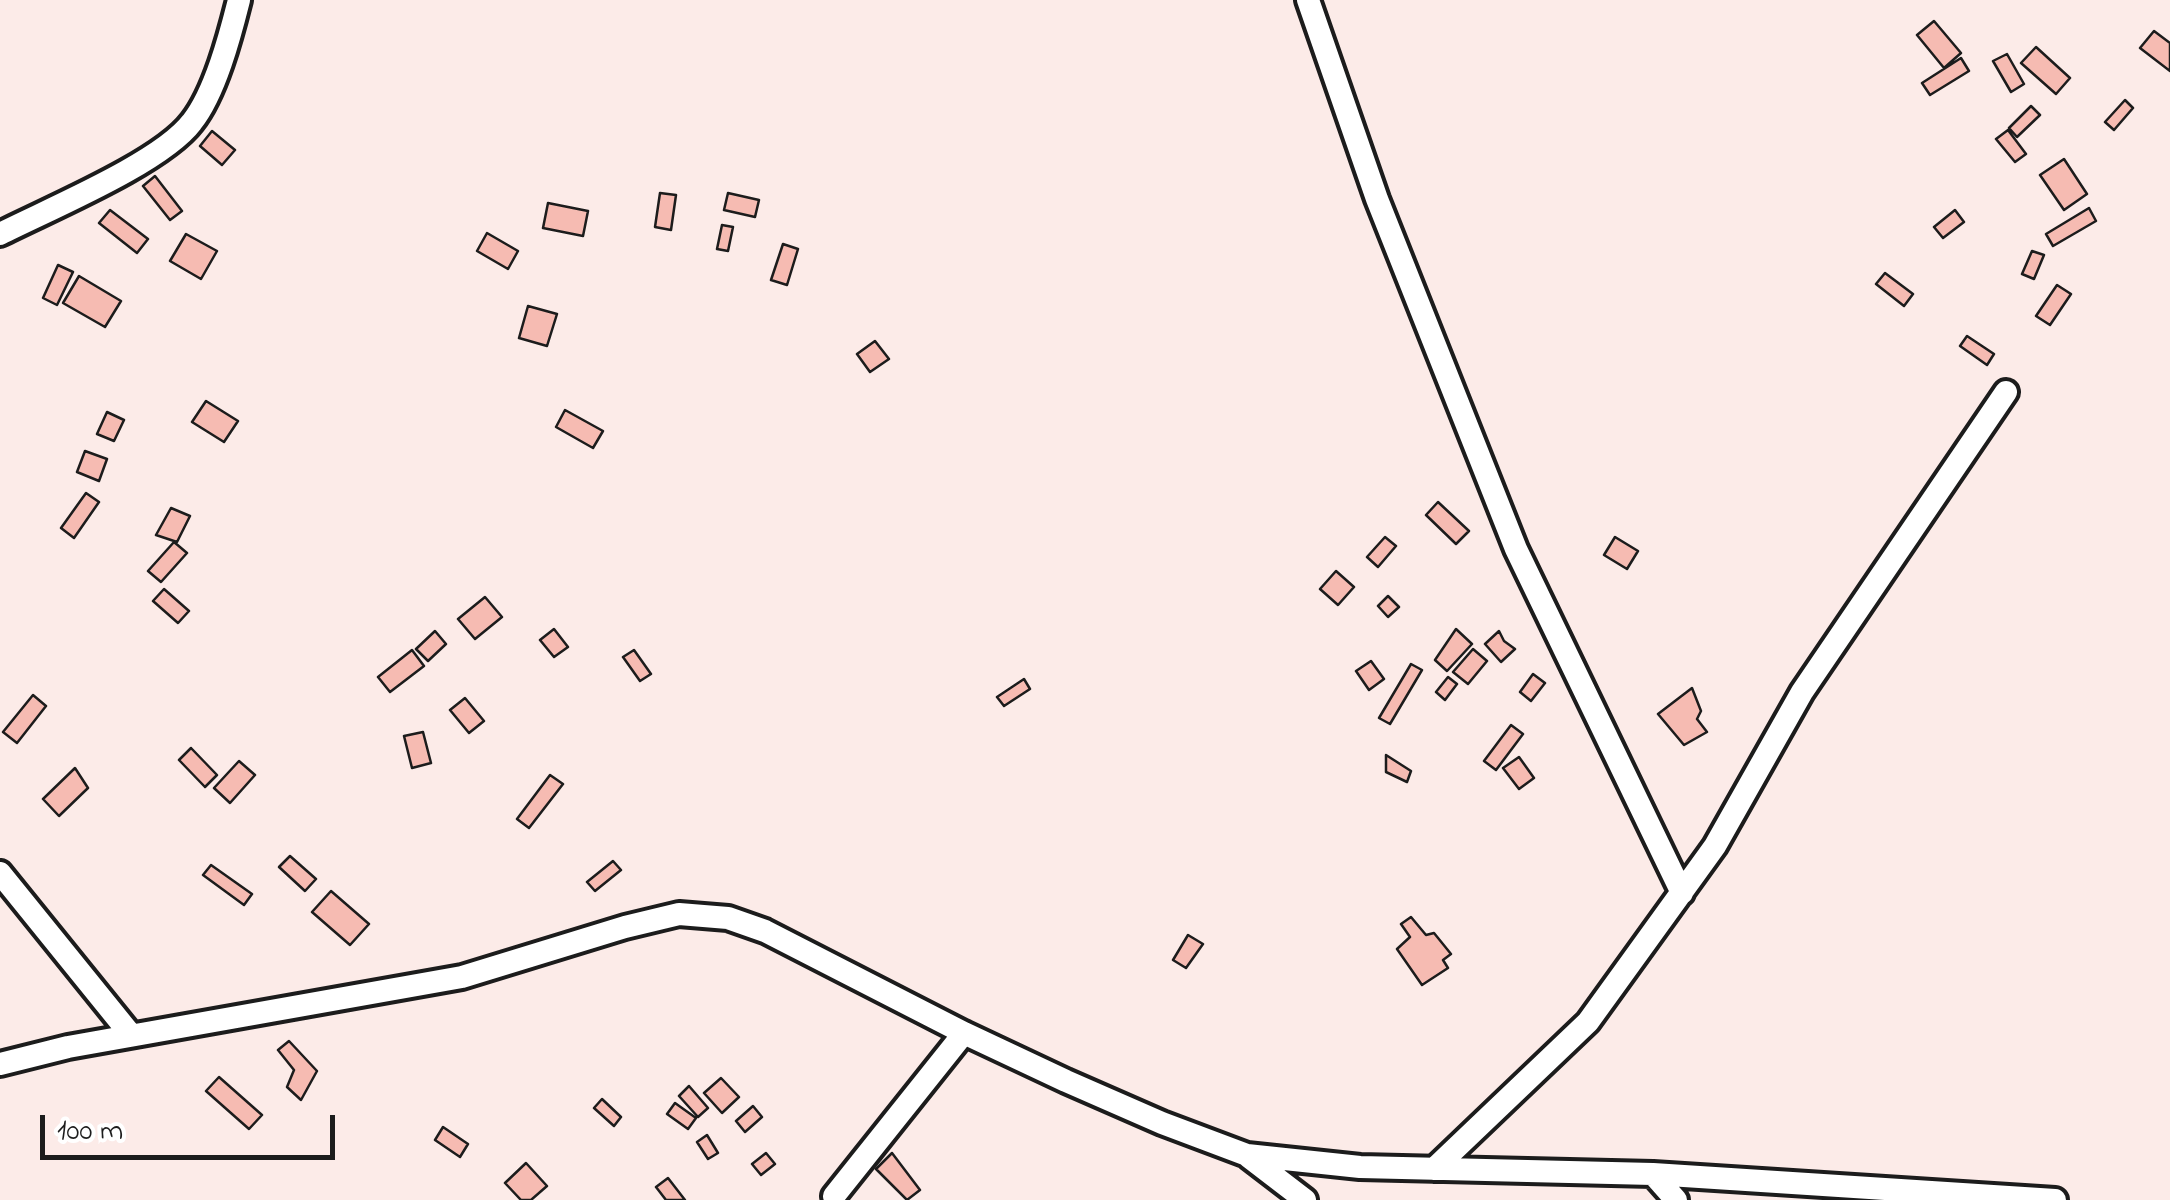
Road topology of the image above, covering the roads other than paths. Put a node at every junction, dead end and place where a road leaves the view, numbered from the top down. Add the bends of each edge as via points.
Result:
1 (239, 0) edge
2 (1308, 0) edge
3 (0, 234) edge
4 (2006, 392) dead end
5 (0, 873) edge
6 (1682, 893) junction
7 (964, 1033) junction
8 (131, 1036) junction
9 (0, 1064) edge
10 (1246, 1155) junction
11 (1434, 1169) junction
12 (1653, 1174) junction
13 (834, 1196) dead end
14 (1305, 1200) edge
15 (1676, 1200) edge
16 (2056, 1200) edge

1 - 3 street via 193,121 167,146
2 - 6 street via 1377,199 1516,548
4 - 6 street via 1802,692
5 - 8 street
6 - 11 street via 1588,1022
7 - 8 street via 765,931 728,918 678,914 462,977
7 - 10 street
7 - 13 street
8 - 9 street
10 - 11 street
10 - 14 street
11 - 12 street
12 - 15 street
12 - 16 street

